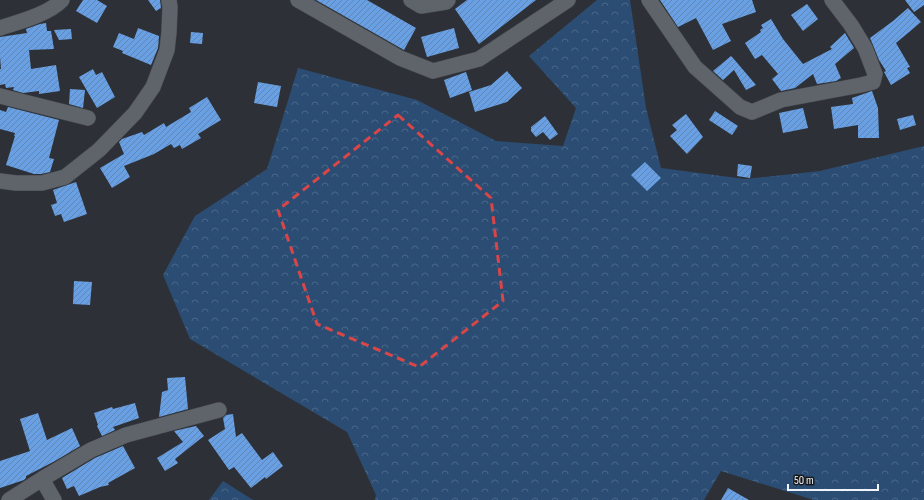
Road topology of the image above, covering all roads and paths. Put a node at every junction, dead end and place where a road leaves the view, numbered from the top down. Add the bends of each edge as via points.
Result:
1 (62, 0) edge
2 (169, 0) edge
3 (298, 0) edge
4 (412, 0) edge
5 (448, 0) edge
6 (568, 0) edge
7 (649, 0) edge
8 (832, 0) edge
9 (0, 28) edge
10 (0, 96) edge
11 (88, 118) dead end
12 (0, 181) edge
13 (219, 410) dead end
14 (42, 479) junction
15 (9, 500) edge
16 (54, 500) edge

1 - 9 street via 57,6
2 - 12 street via 167,50 153,87 135,113 99,150 65,177 42,183
3 - 6 street via 400,58 433,71 479,58
4 - 5 street via 421,6
7 - 8 street via 695,67 740,107 752,112 781,100 873,82 875,74 865,48
10 - 11 street
13 - 14 street via 126,435 91,450
14 - 15 street
14 - 16 street

